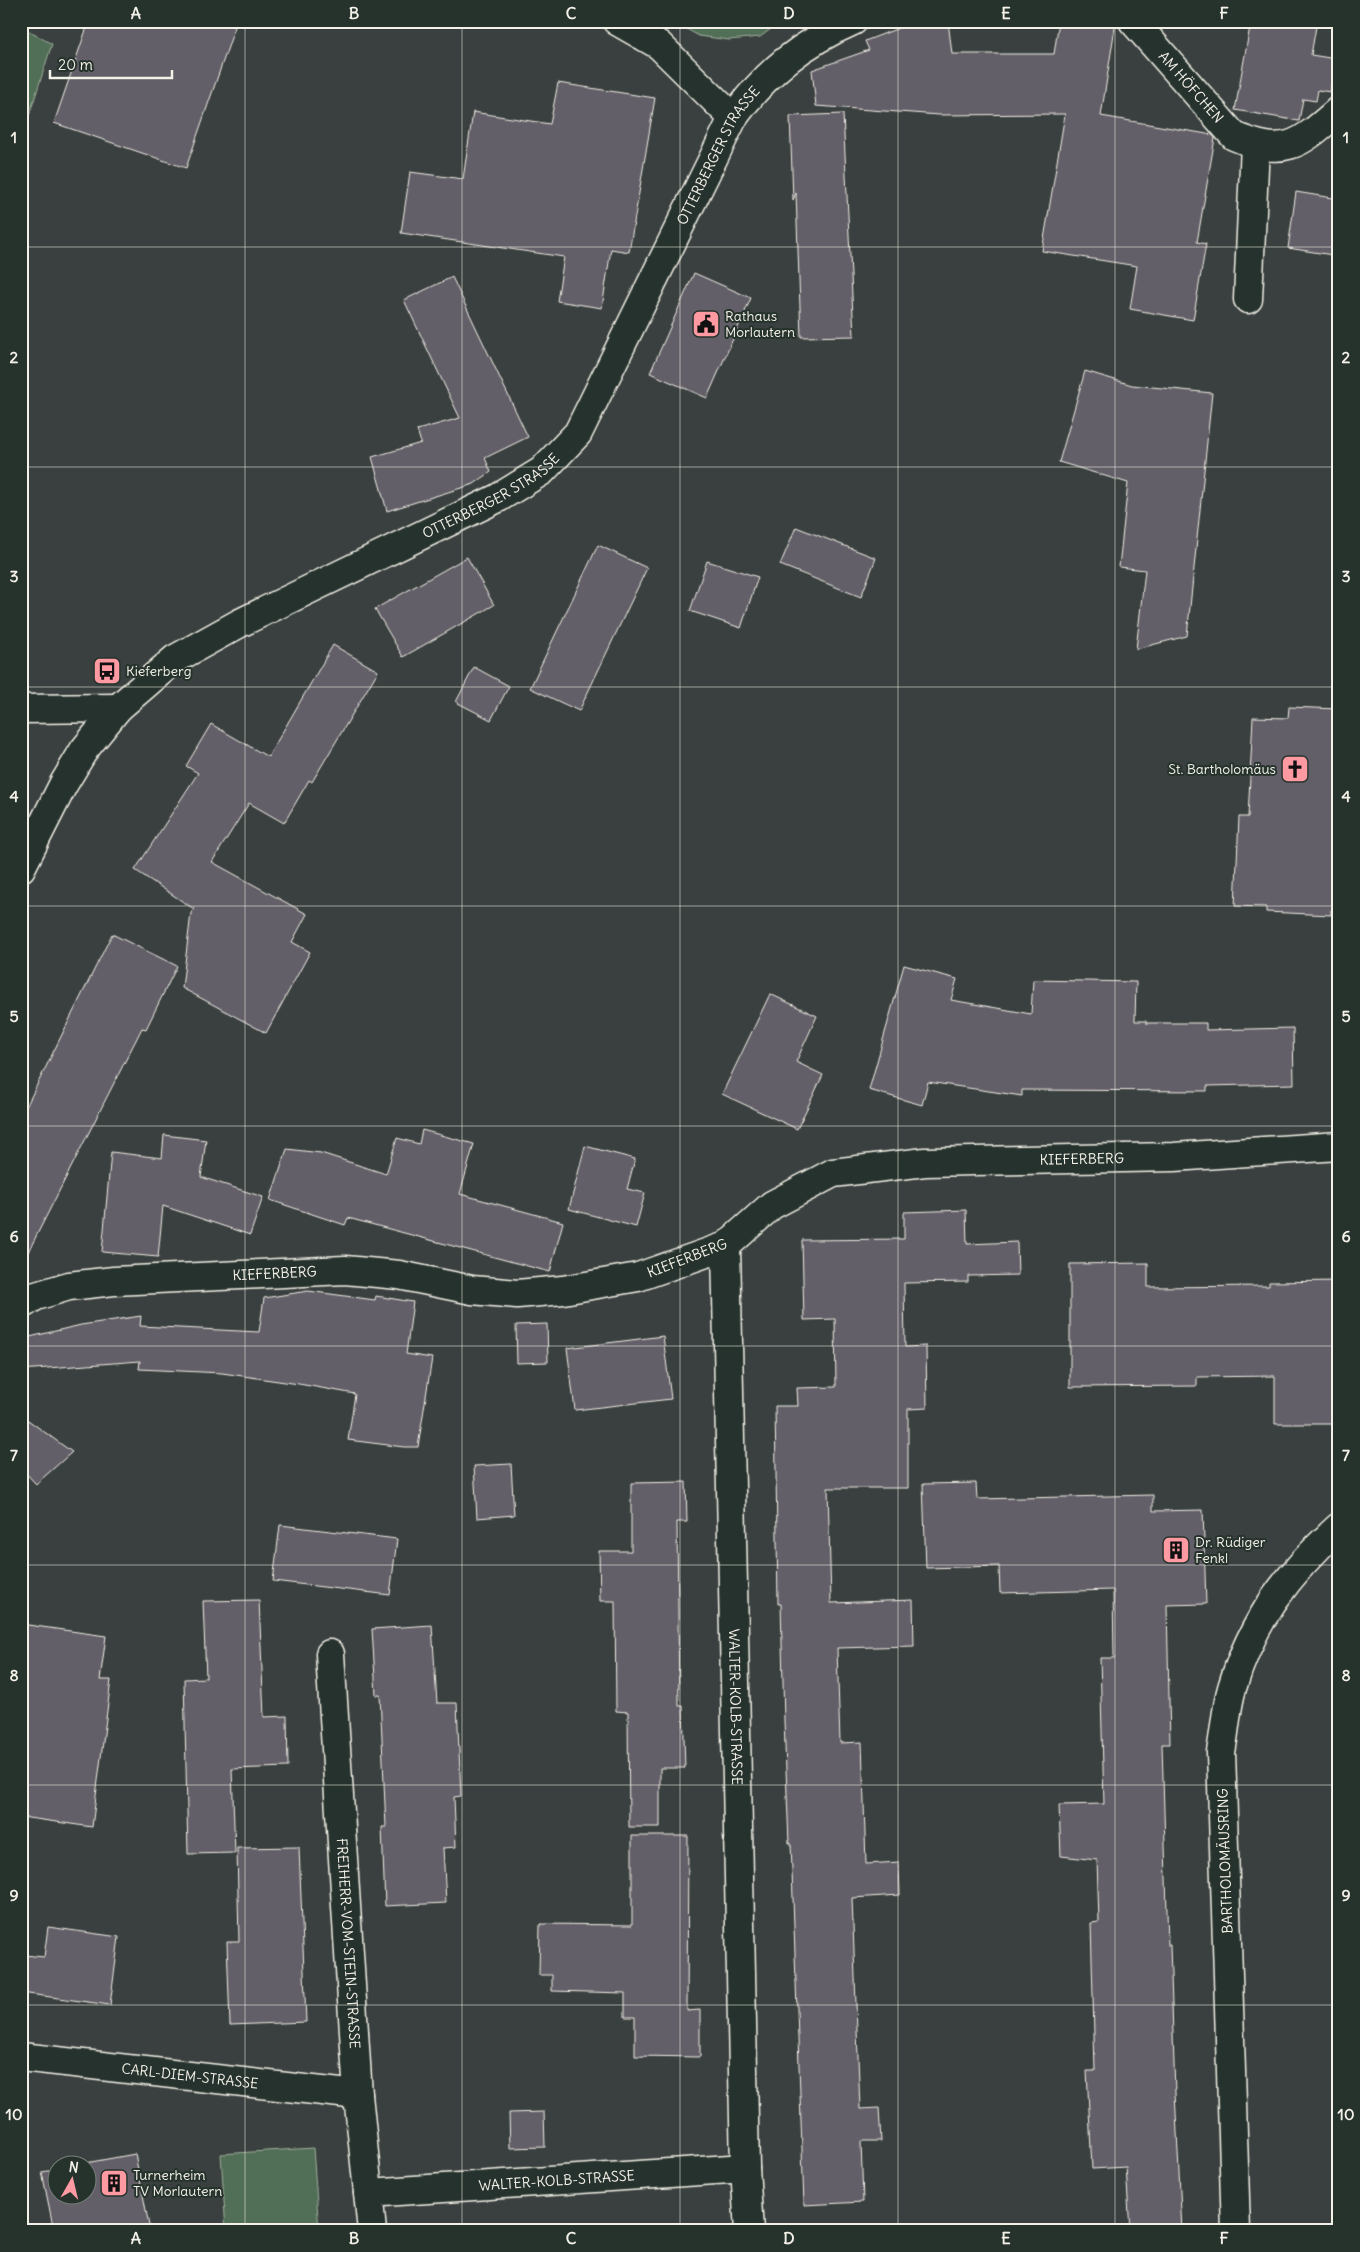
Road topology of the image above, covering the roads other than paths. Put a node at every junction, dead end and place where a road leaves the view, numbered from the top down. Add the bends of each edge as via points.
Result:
1 (617, 21) edge
2 (853, 21) edge
3 (1133, 21) edge
4 (1339, 110) edge
5 (733, 118) junction
6 (1255, 145) junction
7 (1248, 299) dead end
8 (118, 708) junction
9 (21, 709) edge
10 (21, 868) edge
11 (1339, 1146) edge
12 (726, 1246) junction
13 (21, 1305) edge
14 (1339, 1528) edge
15 (330, 1654) dead end
16 (21, 2057) edge
17 (358, 2095) junction
18 (745, 2168) junction
19 (368, 2193) junction
20 (372, 2231) edge
21 (749, 2231) edge
22 (1236, 2231) edge

1 - 5 street via 658,45
2 - 5 street, OTTERBERGER STRASSE via 784,60 752,91
3 - 6 street, AM HÖFCHEN via 1234,136
4 - 6 street, AM HÖFCHEN via 1308,138 1285,147
5 - 8 street, OTTERBERGER STRASSE via 578,433 542,470 498,498 240,623 175,659
6 - 7 street
8 - 9 street
8 - 10 street, OTTERBERGER STRASSE via 84,750
11 - 12 street, KIEFERBERG via 1174,1157 926,1162 833,1173 772,1205
12 - 13 street, KIEFERBERG via 638,1277 536,1293 472,1290 399,1275 345,1270 114,1281 69,1286 36,1296
12 - 18 street, WALTER-KOLB-STRASSE
14 - 22 street, BARTHOLOMÄUSRING via 1284,1584 1253,1634 1232,1689 1221,1752
15 - 17 street, FREIHERR-VOM-STEIN-STRASSE
16 - 17 street, CARL-DIEM-STRASSE
17 - 19 street, FREIHERR-VOM-STEIN-STRASSE
18 - 19 street, WALTER-KOLB-STRASSE
18 - 21 street, WALTER-KOLB-STRASSE
19 - 20 street, FREIHERR-VOM-STEIN-STRASSE

